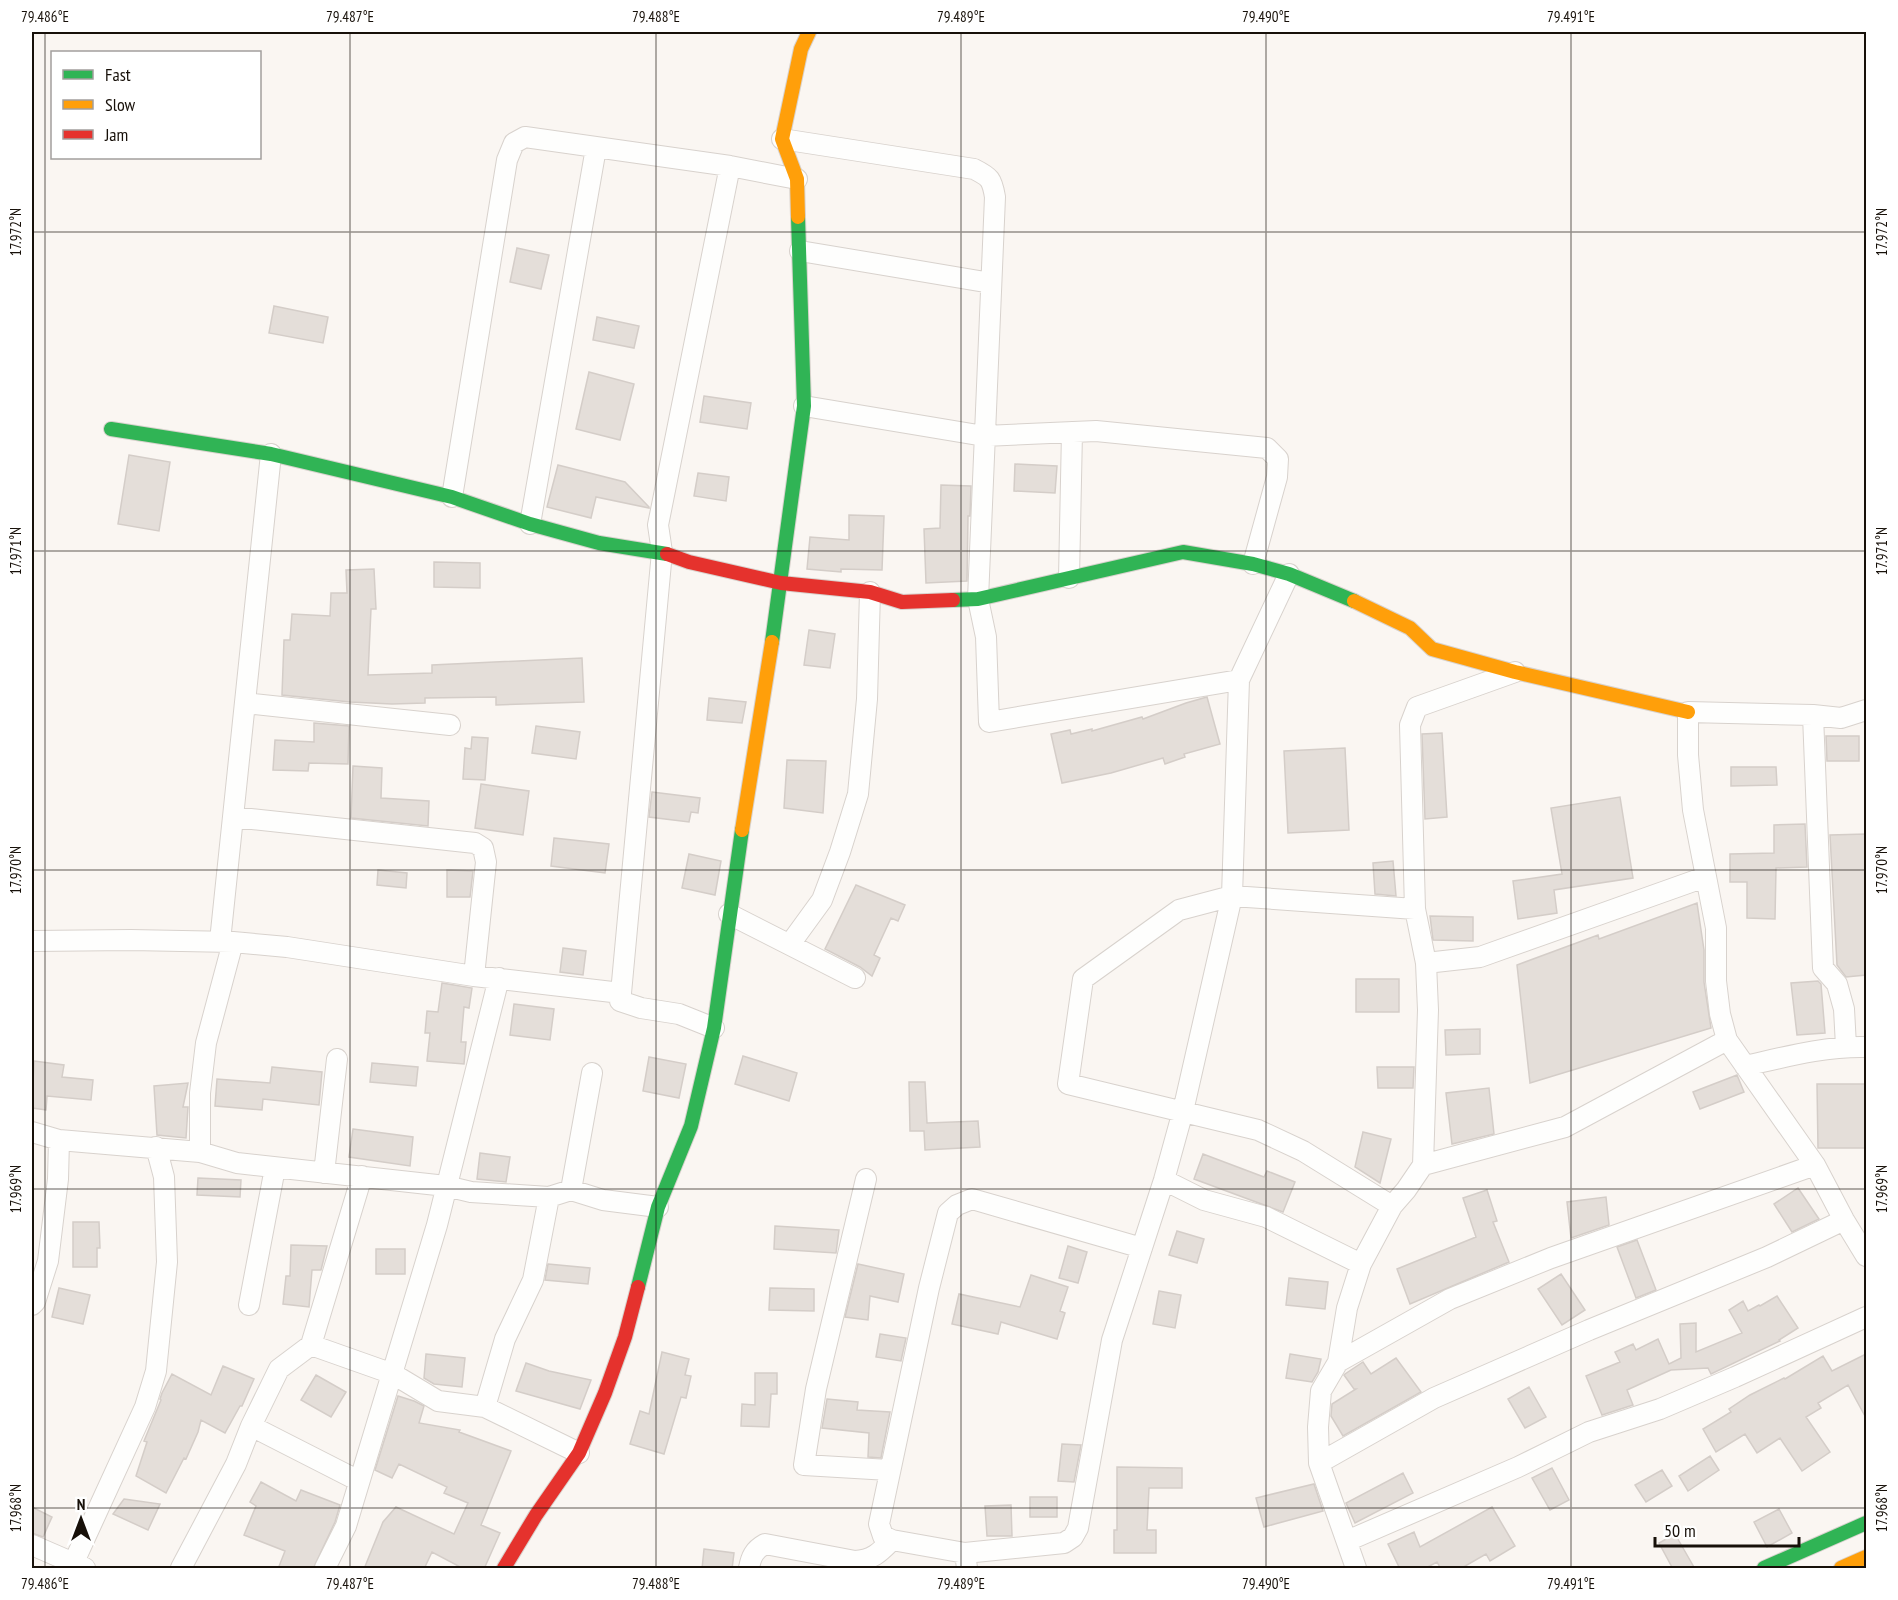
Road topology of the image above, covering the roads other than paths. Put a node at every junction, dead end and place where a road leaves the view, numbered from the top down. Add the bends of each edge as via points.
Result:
1 (809, 32) edge
2 (782, 139) junction
3 (596, 148) junction
4 (730, 166) junction
5 (797, 178) junction
6 (800, 251) junction
7 (991, 283) junction
8 (804, 406) junction
9 (111, 429) dead end
10 (1071, 432) junction
11 (984, 436) junction
12 (271, 454) junction
13 (452, 497) junction
14 (530, 524) junction
15 (662, 552) junction
16 (1253, 564) junction
17 (1289, 574) junction
18 (1069, 578) junction
19 (781, 583) junction
20 (870, 592) junction
21 (978, 599) junction
22 (1515, 672) junction
23 (1239, 680) junction
24 (245, 703) junction
25 (1866, 710) edge
26 (1688, 712) junction
27 (1814, 715) junction
28 (450, 725) dead end
29 (233, 817) junction
30 (1706, 877) junction
31 (1232, 896) junction
32 (1415, 909) junction
33 (729, 914) junction
34 (32, 941) edge
35 (227, 942) junction
36 (790, 944) junction
37 (1426, 963) junction
38 (474, 975) junction
39 (499, 978) junction
40 (855, 978) dead end
41 (621, 993) junction
42 (714, 1028) junction
43 (1727, 1040) junction
44 (1846, 1046) junction
45 (1866, 1047) edge
46 (337, 1059) dead end
47 (1745, 1066) junction
48 (592, 1073) dead end
49 (1183, 1111) junction
50 (32, 1132) edge
51 (59, 1140) junction
52 (156, 1147) junction
53 (200, 1152) junction
54 (1423, 1165) junction
55 (1815, 1165) junction
56 (275, 1168) junction
57 (324, 1173) junction
58 (362, 1176) junction
59 (866, 1179) dead end
60 (1164, 1180) junction
61 (446, 1186) junction
62 (571, 1190) junction
63 (549, 1197) junction
64 (1392, 1206) junction
65 (658, 1207) junction
66 (1844, 1220) junction
67 (1142, 1248) junction
68 (1866, 1256) edge
69 (1361, 1264) junction
70 (32, 1305) edge
71 (249, 1305) dead end
72 (1866, 1317) edge
73 (311, 1345) junction
74 (1338, 1362) junction
75 (393, 1374) junction
76 (485, 1407) junction
77 (251, 1426) junction
78 (579, 1453) junction
79 (1319, 1463) junction
80 (889, 1470) junction
81 (359, 1481) junction
82 (1866, 1523) edge
83 (892, 1540) junction
84 (1347, 1541) junction
85 (32, 1545) edge
86 (1866, 1557) edge
87 (966, 1561) edge
88 (79, 1566) edge
89 (181, 1569) edge
90 (325, 1569) edge
91 (504, 1569) edge
92 (748, 1569) edge
93 (1356, 1569) edge
94 (1764, 1569) edge
95 (1841, 1569) edge

1 - 2 street via 801,49
2 - 5 street
2 - 7 street via 974,169 988,176 995,197
3 - 4 street
3 - 13 street via 525,137 514,142 507,160
3 - 14 street
4 - 5 street
4 - 15 street via 658,525
5 - 6 street
6 - 7 street
6 - 8 street
7 - 11 street
8 - 11 street
8 - 19 street
9 - 12 street
10 - 11 street
10 - 16 street via 1096,431 1267,448 1278,459 1277,477
10 - 18 street
11 - 21 street
12 - 13 street
12 - 24 street
13 - 14 street
14 - 15 street via 599,543
15 - 19 street
15 - 41 street
16 - 17 street
16 - 18 street via 1183,552
17 - 22 street via 1410,628 1432,649
17 - 23 street
18 - 21 street
19 - 20 street
19 - 33 street
20 - 21 street via 902,602
20 - 36 street via 867,699 858,794 822,900
21 - 23 street via 986,636 989,722
22 - 26 street
22 - 32 street via 1417,707 1410,726
23 - 31 street
24 - 28 street
24 - 29 street
25 - 27 street via 1841,718
26 - 27 street
26 - 30 street via 1693,810
27 - 44 street via 1823,968 1837,984 1844,1009
29 - 35 street
29 - 38 street via 475,843 483,848 486,862
30 - 37 street via 1480,957
30 - 43 street via 1716,928 1720,1014
31 - 32 street
31 - 49 street
31 - 49 street via 1179,910 1083,979 1068,1084
32 - 37 street
33 - 36 street
33 - 42 street
34 - 35 street
35 - 38 street
35 - 53 street via 206,1043 200,1093
36 - 40 street
37 - 54 street
38 - 39 street
39 - 41 street
39 - 61 street
41 - 42 street via 620,1001 679,1014
42 - 65 street via 691,1126
43 - 47 street
43 - 54 street via 1565,1127
44 - 45 street
44 - 47 street
46 - 57 street
47 - 55 street
48 - 62 street
49 - 60 street
49 - 64 street via 1258,1130 1303,1151
50 - 51 street
51 - 52 street
51 - 70 street via 48,1261
52 - 53 street
52 - 88 street via 164,1177 166,1262 156,1371
53 - 56 street via 237,1163
54 - 64 street
55 - 66 street
55 - 74 street via 1551,1258 1450,1299
56 - 57 street
56 - 71 street
57 - 58 street
58 - 61 street
58 - 73 street
59 - 80 street via 816,1389 804,1465
60 - 67 street
60 - 69 street via 1204,1200 1266,1217
61 - 63 street via 471,1192
61 - 75 street
62 - 63 street
62 - 65 street via 603,1200
63 - 76 street via 533,1280 505,1339
64 - 69 street
65 - 78 street via 625,1337
66 - 68 street
66 - 79 street via 1767,1257 1434,1398
67 - 80 street via 972,1199 957,1204 948,1213
67 - 87 street via 1112,1340 1078,1528 1073,1537 1064,1543
69 - 74 street via 1347,1308
72 - 84 street via 1660,1409 1589,1432
73 - 75 street
73 - 77 street via 279,1369
74 - 79 street via 1321,1391
75 - 76 street via 438,1401
75 - 81 street
76 - 78 street
77 - 81 street
77 - 89 street via 236,1464
78 - 91 street
79 - 84 street
80 - 83 street via 879,1524 883,1536
81 - 90 street via 346,1526
82 - 94 street
83 - 87 street
83 - 92 street via 869,1560 855,1561 765,1544 756,1549
84 - 93 street
85 - 88 street
86 - 95 street

